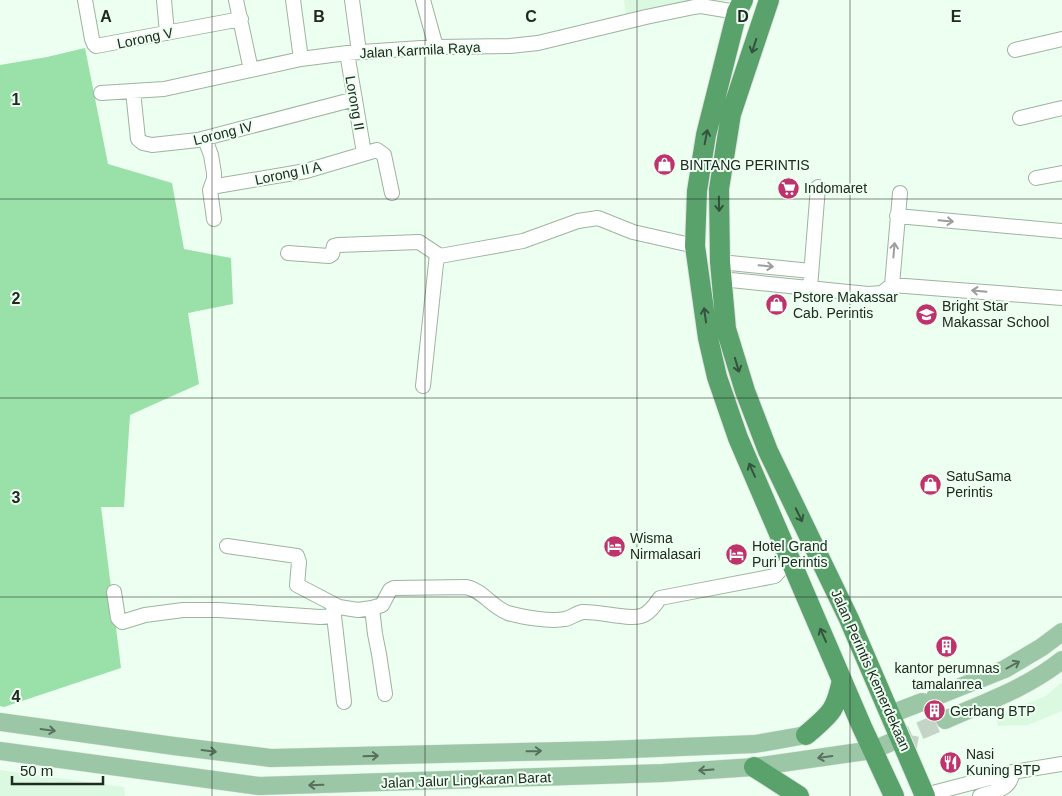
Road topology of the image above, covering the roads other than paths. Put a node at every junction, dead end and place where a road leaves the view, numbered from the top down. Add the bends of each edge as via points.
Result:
1 (85, 0) edge
2 (164, 0) edge
3 (236, 0) edge
4 (293, 0) edge
5 (352, 0) edge
6 (423, 0) edge
7 (768, 0) edge
8 (740, 6) edge
9 (241, 19) junction
10 (167, 33) junction
11 (1062, 39) edge
12 (436, 48) junction
13 (1015, 50) dead end
14 (353, 53) junction
15 (301, 59) junction
16 (251, 70) junction
17 (133, 91) junction
18 (102, 93) dead end
19 (355, 99) junction
20 (1062, 108) edge
21 (1020, 118) dead end
22 (205, 139) junction
23 (364, 153) junction
24 (1062, 173) edge
25 (1036, 178) dead end
26 (211, 187) junction
27 (818, 187) dead end
28 (392, 193) dead end
29 (900, 193) dead end
30 (897, 216) junction
31 (214, 218) dead end
32 (1062, 232) edge
33 (695, 246) junction
34 (288, 253) dead end
35 (437, 254) junction
36 (721, 270) junction
37 (811, 271) junction
38 (892, 285) junction
39 (810, 288) junction
40 (1062, 298) edge
41 (423, 386) dead end
42 (228, 546) dead end
43 (790, 558) junction
44 (114, 592) dead end
45 (372, 608) junction
46 (333, 610) junction
47 (1062, 632) edge
48 (1062, 660) edge
49 (842, 680) junction
50 (385, 694) dead end
51 (344, 702) dead end
52 (891, 714) junction
53 (945, 720) tunnel mouth
54 (0, 722) edge
55 (862, 727) junction
56 (806, 735) joint
57 (904, 745) junction
58 (0, 750) edge
59 (876, 758) junction
60 (1062, 764) edge
61 (754, 767) junction
62 (1013, 772) junction
63 (925, 795) edge
64 (799, 796) edge
65 (894, 796) edge
66 (980, 796) edge

1 - 10 street, Lorong V via 96,46
2 - 10 street
3 - 9 street
4 - 15 street
5 - 14 street, Lorong II
6 - 12 street
7 -> 36 highway, Jalan Perintis Kemerdekaan via 731,114 719,189
8 - 12 street, Jalan Karmila Raya via 694,7 538,44
33 -> 8 highway via 697,191 706,135
9 - 10 street, Lorong V
9 - 16 street
11 - 13 street
12 - 14 street, Jalan Karmila Raya
14 - 15 street, Jalan Karmila Raya
14 - 19 street, Lorong II
15 - 16 street, Jalan Karmila Raya
16 - 17 street, Jalan Karmila Raya via 187,85
17 - 18 street, Jalan Karmila Raya
17 - 22 street, Lorong IV via 138,139 142,143
19 - 22 street, Lorong IV
19 - 23 street, Lorong II
20 - 21 street
22 - 26 street via 214,173
23 - 26 street, Lorong II A via 306,171
23 - 28 street via 377,150 384,155
24 - 25 street
26 - 31 street
27 - 37 street
29 - 30 street
30 -> 32 street
38 -> 30 street
33 - 35 street via 633,232 598,218 578,221 506,246
43 -> 33 highway via 738,438 717,377
34 - 35 street via 329,256 338,245 419,242
35 - 41 street
36 -> 37 street
36 - 39 street
36 -> 52 highway, Jalan Perintis Kemerdekaan via 726,329 751,408
37 - 39 street
38 - 39 street via 882,293 868,294
40 -> 38 street
42 - 46 street via 296,556 299,562 297,585
43 - 45 street via 776,576 660,598 651,610 640,616 584,612 563,620 523,616 505,612 477,590 466,587 394,588 384,604
49 -> 43 highway
44 - 46 street via 118,619 122,622 183,610 309,618
45 - 46 street
45 - 50 street
46 - 51 street
52 -> 47 main road via 1005,669
48 - 53 main road via 1024,686
49 - 55 highway
49 - 56 highway via 830,714
52 - 55 highway
52 - 57 highway, Jalan Perintis Kemerdekaan
54 -> 56 main road, Jalan Jalur Lingkaran Barat via 271,758 755,744
55 - 59 highway
57 - 59 highway
57 - 63 highway, Jalan Perintis Kemerdekaan
61 -> 58 main road, Jalan Jalur Lingkaran Barat via 663,773 259,786
59 -> 61 main road, Jalan Jalur Lingkaran Barat
59 - 65 highway
60 - 62 street
61 - 64 highway
62 - 63 street
62 - 66 street via 1007,786

